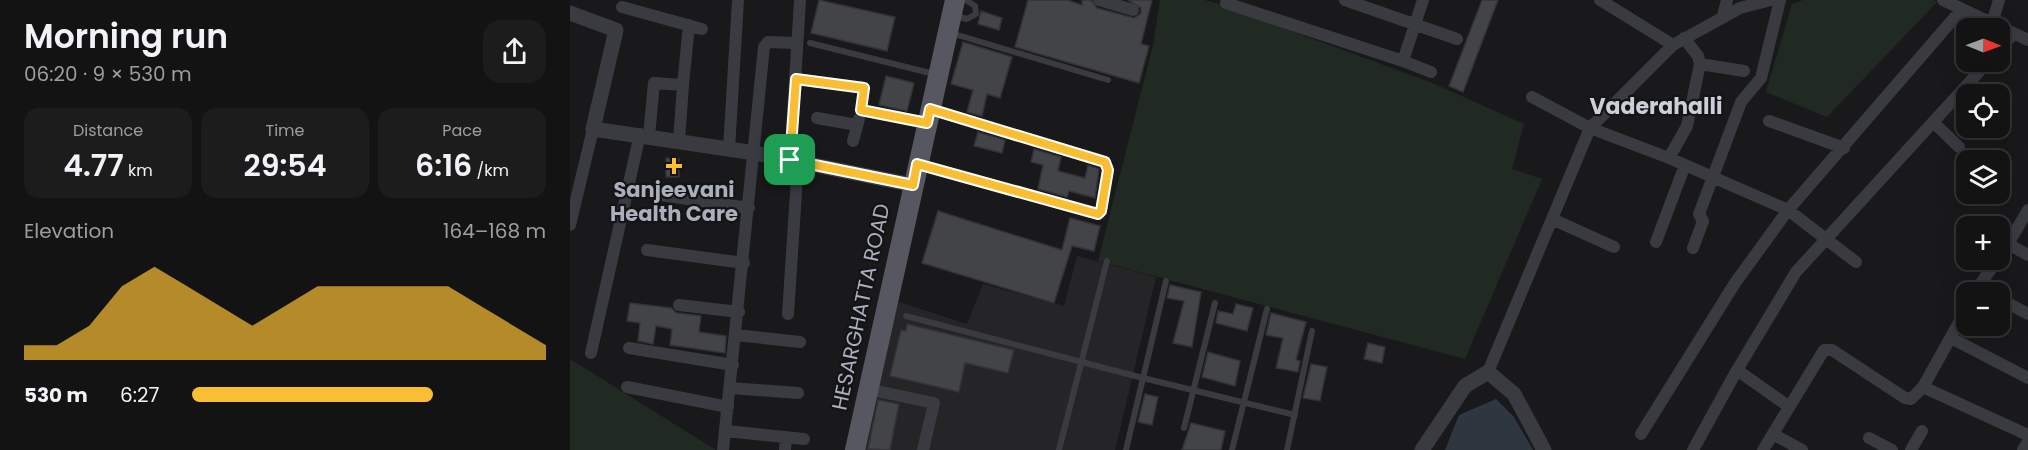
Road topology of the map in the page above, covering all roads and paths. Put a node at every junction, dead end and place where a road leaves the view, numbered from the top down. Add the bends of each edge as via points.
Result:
1 (738, 0) edge
2 (800, 0) edge
3 (966, 0) edge
4 (1100, 0) edge
5 (1345, 0) edge
6 (1423, 0) edge
7 (1727, 0) edge
8 (1772, 0) edge
9 (1780, 0) edge
10 (1943, 0) edge
11 (1999, 0) edge
12 (1603, 1) edge
13 (623, 3) edge
14 (1226, 3) dead end
15 (1962, 9) junction
16 (1133, 10) dead end
17 (570, 13) edge
18 (952, 15) edge
19 (1723, 16) junction
20 (1981, 18) edge
21 (1994, 18) edge
22 (1415, 24) junction
23 (689, 25) junction
24 (702, 29) dead end
25 (616, 30) junction
26 (2010, 32) edge
27 (2013, 34) junction
28 (2010, 37) edge
29 (1684, 38) junction
30 (1457, 39) dead end
31 (2028, 40) edge
32 (810, 43) dead end
33 (1673, 45) junction
34 (797, 49) junction
35 (1402, 61) junction
36 (1700, 64) junction
37 (1744, 71) dead end
38 (1431, 72) dead end
39 (1979, 72) edge
40 (938, 75) junction
41 (796, 79) junction
42 (1108, 80) dead end
43 (682, 85) junction
44 (1532, 97) dead end
45 (861, 110) junction
46 (928, 116) junction
47 (817, 118) dead end
48 (1769, 120) dead end
49 (1933, 122) junction
50 (857, 125) junction
51 (1590, 128) junction
52 (593, 129) junction
53 (645, 135) junction
54 (679, 141) junction
55 (853, 141) dead end
56 (1959, 147) dead end
57 (1844, 148) junction
58 (729, 149) junction
59 (755, 153) junction
60 (1669, 158) junction
61 (794, 161) junction
62 (917, 164) junction
63 (1685, 165) junction
64 (576, 173) edge
65 (1711, 178) junction
66 (913, 185) junction
67 (654, 194) dead end
68 (749, 208) junction
69 (1788, 210) junction
70 (2028, 210) edge
71 (1552, 219) junction
72 (570, 225) edge
73 (1826, 239) junction
74 (2010, 241) edge
75 (1656, 242) dead end
76 (2010, 245) edge
77 (1614, 247) dead end
78 (1693, 248) dead end
79 (647, 249) dead end
80 (2028, 255) edge
81 (1107, 261) dead end
82 (1856, 262) dead end
83 (744, 263) junction
84 (1166, 281) dead end
85 (1215, 303) dead end
86 (2010, 304) edge
87 (679, 305) dead end
88 (1267, 309) dead end
89 (739, 312) junction
90 (788, 314) dead end
91 (2028, 314) edge
92 (906, 316) dead end
93 (1312, 331) dead end
94 (1956, 332) edge
95 (736, 335) junction
96 (1953, 339) junction
97 (800, 342) dead end
98 (628, 348) dead end
99 (591, 353) dead end
100 (1082, 362) junction
101 (733, 365) junction
102 (1737, 370) junction
103 (1488, 372) junction
104 (1143, 378) junction
105 (2028, 378) edge
106 (627, 387) dead end
107 (1923, 387) junction
108 (730, 388) junction
109 (867, 389) junction
110 (1194, 389) junction
111 (798, 393) dead end
112 (1246, 401) junction
113 (1788, 406) junction
114 (728, 407) junction
115 (1295, 414) junction
116 (1184, 428) dead end
117 (1922, 430) dead end
118 (726, 431) junction
119 (1641, 434) dead end
120 (1773, 434) junction
121 (2028, 435) edge
122 (1869, 438) dead end
123 (804, 439) dead end
124 (2028, 441) edge
125 (786, 444) edge
126 (723, 450) edge
127 (855, 450) edge
128 (923, 450) edge
129 (1059, 450) edge
130 (1126, 450) edge
131 (1232, 450) edge
132 (1287, 450) edge
133 (1422, 450) edge
134 (1544, 450) edge
135 (1693, 450) edge
136 (1763, 450) edge
137 (1802, 450) edge
138 (1892, 450) edge
139 (1911, 450) edge
140 (2024, 450) edge

1 - 58 street
2 - 34 street
3 - 18 lane via 975,6 974,17
4 - 16 street
5 - 22 street
6 - 22 street
7 - 19 street
8 - 19 street
9 - 65 street via 1761,78 1741,102
10 - 15 street
11 - 21 street
12 - 33 street
13 - 23 street
13 - 25 street
14 - 35 street
15 - 20 street
15 - 57 street
17 - 25 street
18 - 40 main road, HESARGHATTA ROAD
18 - 42 lane
19 - 29 street
22 - 30 street
22 - 35 street
23 - 24 street
23 - 43 street
25 - 52 street
26 - 27 street
27 - 28 street
27 - 31 street
29 - 33 street
29 - 36 street
32 - 40 lane
33 - 51 street
34 - 41 street
34 - 59 street via 794,43 765,43
35 - 38 street
36 - 37 street
36 - 60 street via 1687,126
39 - 49 street
40 - 46 main road, HESARGHATTA ROAD
41 - 45 street via 864,88
41 - 61 street
43 - 53 street via 654,84
43 - 54 street
44 - 51 street
45 - 46 street
45 - 50 street
46 - 62 main road, HESARGHATTA ROAD
46 - 62 street via 1105,162 1108,170 1101,211 1098,214
47 - 50 street
48 - 57 street
49 - 56 street
49 - 73 street
50 - 55 street
51 - 60 street
51 - 71 street
52 - 53 street
52 - 64 street
53 - 54 street
53 - 99 street
54 - 58 street
57 - 69 street
58 - 59 street
59 - 61 street
59 - 68 street
60 - 63 street
61 - 66 street
61 - 90 street
62 - 66 main road, HESARGHATTA ROAD
63 - 65 street
63 - 75 street
64 - 72 street
65 - 69 street
65 - 78 street
66 - 109 main road, HESARGHATTA ROAD
67 - 68 street
68 - 83 street
69 - 73 street
69 - 119 street via 1735,283
70 - 74 street
71 - 77 street
71 - 103 street
73 - 82 street
73 - 102 street via 1796,272
76 - 80 street
79 - 83 street
81 - 100 lane
83 - 89 street
84 - 104 lane
85 - 110 lane
86 - 91 street
87 - 89 street
88 - 112 lane
89 - 95 street
92 - 100 lane
93 - 115 lane
94 - 96 street
95 - 97 street
95 - 101 street
96 - 105 street
96 - 107 street
98 - 101 street
100 - 104 lane
100 - 129 lane
101 - 108 street
102 - 113 street
102 - 135 street
103 - 133 street via 1465,386
103 - 134 street via 1514,394
104 - 110 lane
104 - 130 lane
106 - 114 street
107 - 113 street via 1908,400 1828,349
107 - 121 street
108 - 111 street
108 - 114 street
109 - 127 main road, HESARGHATTA ROAD
109 - 128 street via 934,403
110 - 112 lane
110 - 116 lane
112 - 115 lane
112 - 131 lane
113 - 120 street
114 - 118 street
115 - 132 lane
117 - 139 street
118 - 125 street
118 - 126 street
120 - 136 street
120 - 137 street
122 - 138 street
123 - 125 street
124 - 140 street

